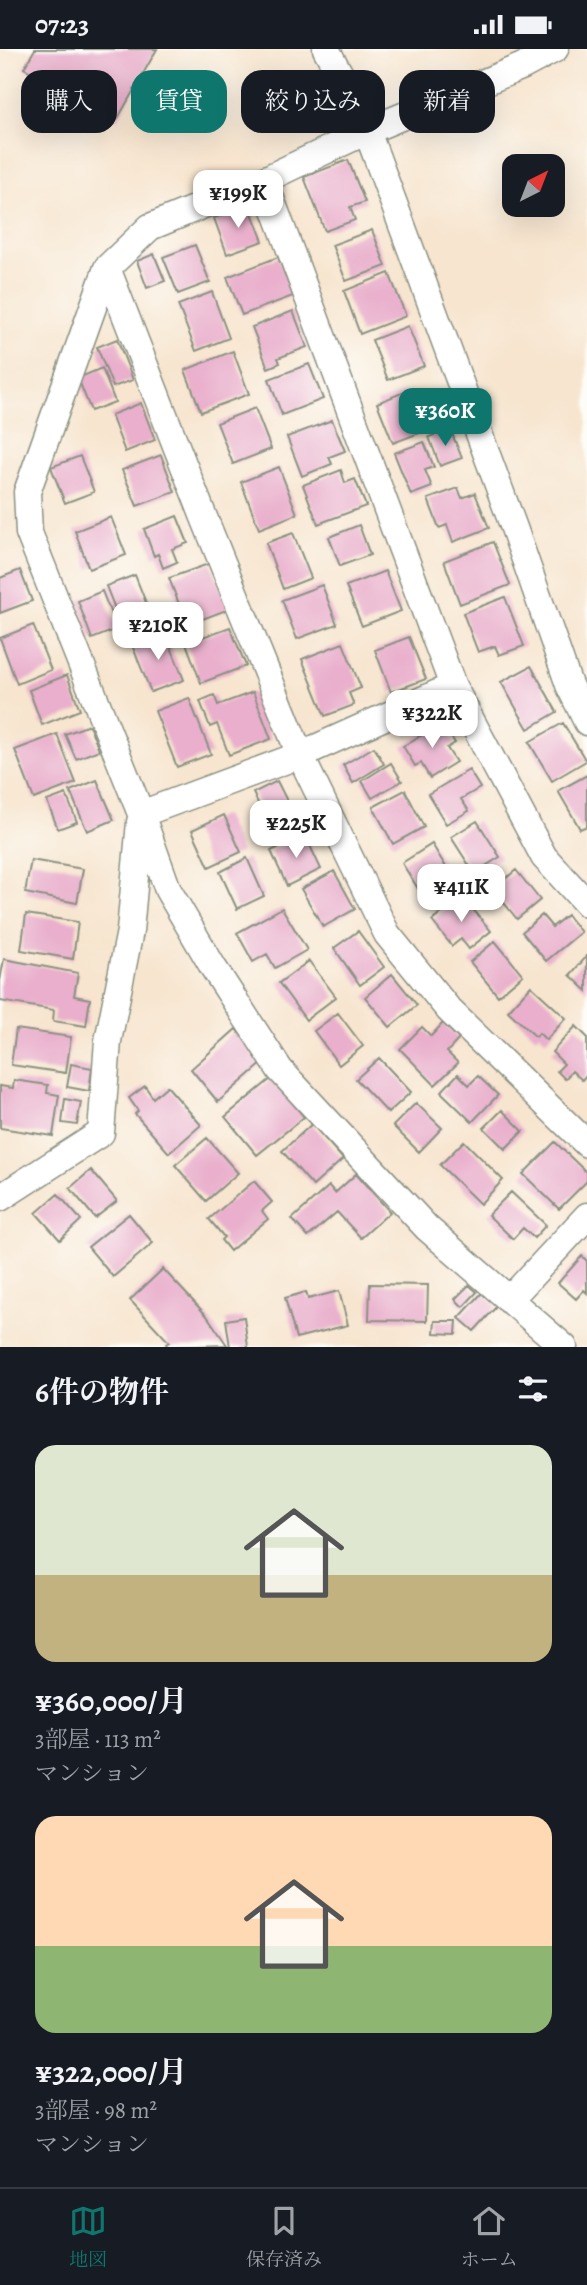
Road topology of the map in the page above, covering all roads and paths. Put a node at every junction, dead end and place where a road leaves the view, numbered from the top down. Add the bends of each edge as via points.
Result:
1 (326, 49) edge
2 (555, 49) edge
3 (338, 70) edge
4 (385, 124) edge
5 (363, 133) edge
6 (368, 133) edge
7 (264, 180) junction
8 (107, 268) junction
9 (453, 686) junction
10 (587, 722) edge
11 (300, 755) junction
12 (141, 814) junction
13 (587, 904) edge
14 (587, 1144) edge
15 (0, 1198) edge
16 (587, 1216) edge
17 (509, 1300) junction
18 (564, 1347) edge

1 - 3 street
2 - 4 street
5 - 7 street
6 - 10 street via 569,684
7 - 8 street via 150,227
7 - 9 street
8 - 11 street
8 - 12 street via 27,492 29,533
9 - 11 street
9 - 13 street via 544,857
11 - 12 street
11 - 14 street via 387,934 449,1010
12 - 15 street via 130,931 108,1041 100,1133
12 - 17 street via 168,890 280,1070 427,1229
16 - 17 street
17 - 18 street

